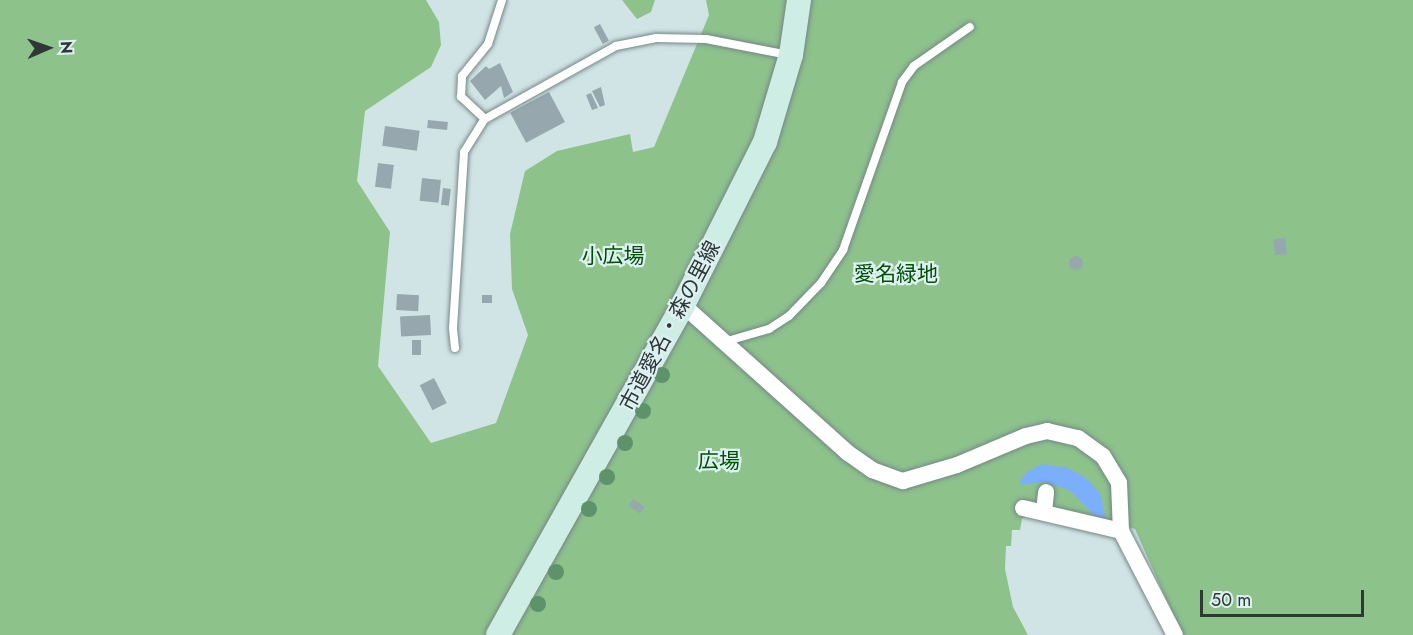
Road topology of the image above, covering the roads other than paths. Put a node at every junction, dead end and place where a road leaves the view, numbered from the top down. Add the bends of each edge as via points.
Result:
1 (502, 0) edge
2 (799, 0) edge
3 (970, 27) dead end
4 (791, 55) junction
5 (485, 119) junction
6 (683, 305) junction
7 (724, 342) junction
8 (455, 348) dead end
9 (1046, 492) dead end
10 (1023, 508) dead end
11 (1044, 513) junction
12 (1121, 531) junction
13 (498, 635) edge
14 (1176, 635) edge

1 - 5 lane via 488,44 462,76 460,97
2 - 4 street, 市道愛名・森の里線
3 - 7 lane via 914,66 902,82 843,250 821,283 789,316 769,329
4 - 5 lane via 706,39 656,38 616,46
4 - 6 street, 市道愛名・森の里線 via 765,142
5 - 8 lane via 464,152
6 - 7 street
6 - 13 street, 市道愛名・森の里線
7 - 12 street via 848,453 872,470 903,481 957,465 1018,438 1047,431 1078,438 1103,456 1119,483
9 - 11 street
10 - 11 street
11 - 12 street
12 - 14 street

